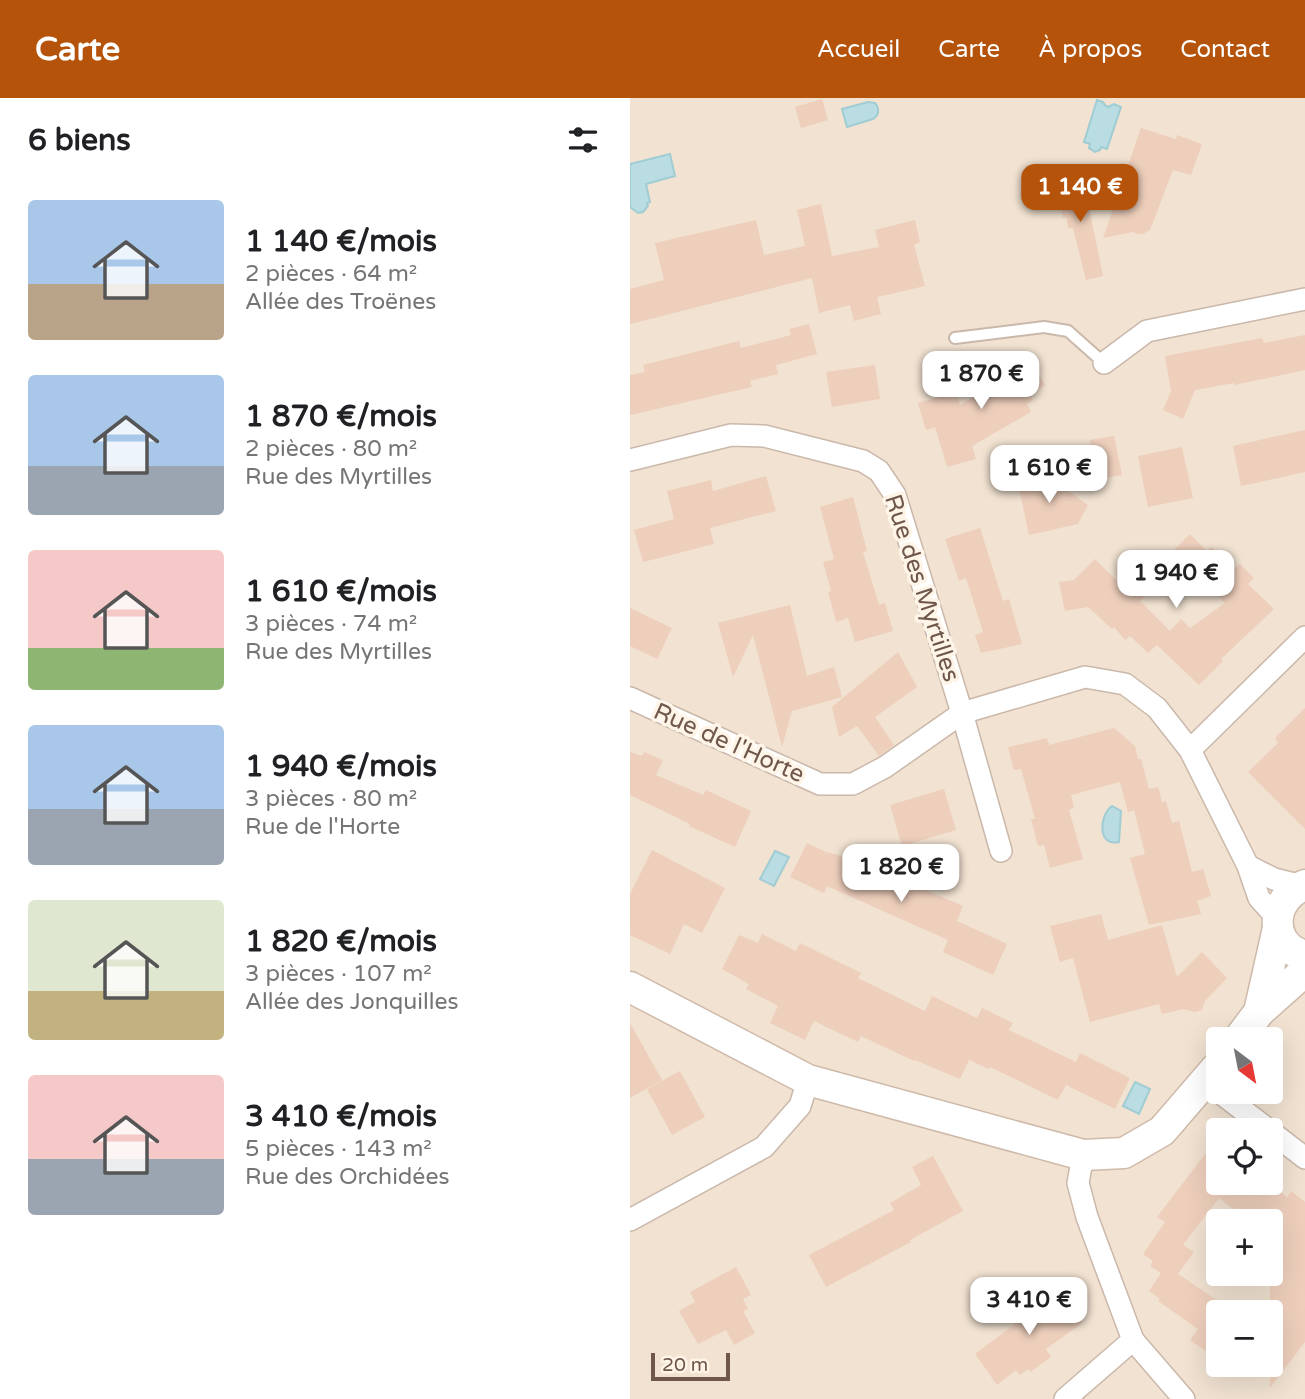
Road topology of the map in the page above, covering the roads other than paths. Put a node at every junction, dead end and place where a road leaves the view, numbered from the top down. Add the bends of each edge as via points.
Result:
1 (1305, 299) edge
2 (955, 338) dead end
3 (1104, 363) joint
4 (630, 460) edge
5 (1305, 637) edge
6 (630, 698) edge
7 (962, 713) junction
8 (1190, 750) junction
9 (1001, 851) dead end
10 (1248, 866) junction
11 (1304, 885) edge
12 (1277, 923) junction
13 (1305, 956) edge
14 (1305, 971) edge
15 (630, 987) edge
16 (1259, 1012) junction
17 (1248, 1027) edge
18 (808, 1080) junction
19 (1206, 1091) edge
20 (1239, 1104) edge
21 (1255, 1118) edge
22 (1283, 1141) edge
23 (1083, 1155) junction
24 (1305, 1158) edge
25 (630, 1220) edge
26 (1133, 1340) junction
27 (1065, 1399) edge
28 (1184, 1399) edge

1 - 3 street via 1147,331
2 - 3 lane via 1044,327 1068,331
4 - 7 street, Rue des Myrtilles via 731,435 764,436 863,461 879,471 895,495
5 - 8 street
6 - 7 street, Rue de l'Horte via 820,785 853,784
7 - 8 street, Rue de l'Horte via 1085,677 1125,684 1157,708
7 - 9 street, Rue des Myrtilles
8 - 10 street, Rue de l'Horte
10 - 11 street via 1274,879
10 - 12 street, Rue de l'Horte via 1259,898
11 - 12 street via 1285,898
12 - 13 street via 1289,948
12 - 16 street
14 - 16 street
15 - 18 street
16 - 17 street
18 - 23 street
18 - 25 street via 800,1106 764,1147
19 - 23 street via 1162,1131 1125,1153
20 - 21 street
22 - 24 street
23 - 26 street via 1079,1183 1087,1217
26 - 27 street
26 - 28 street

